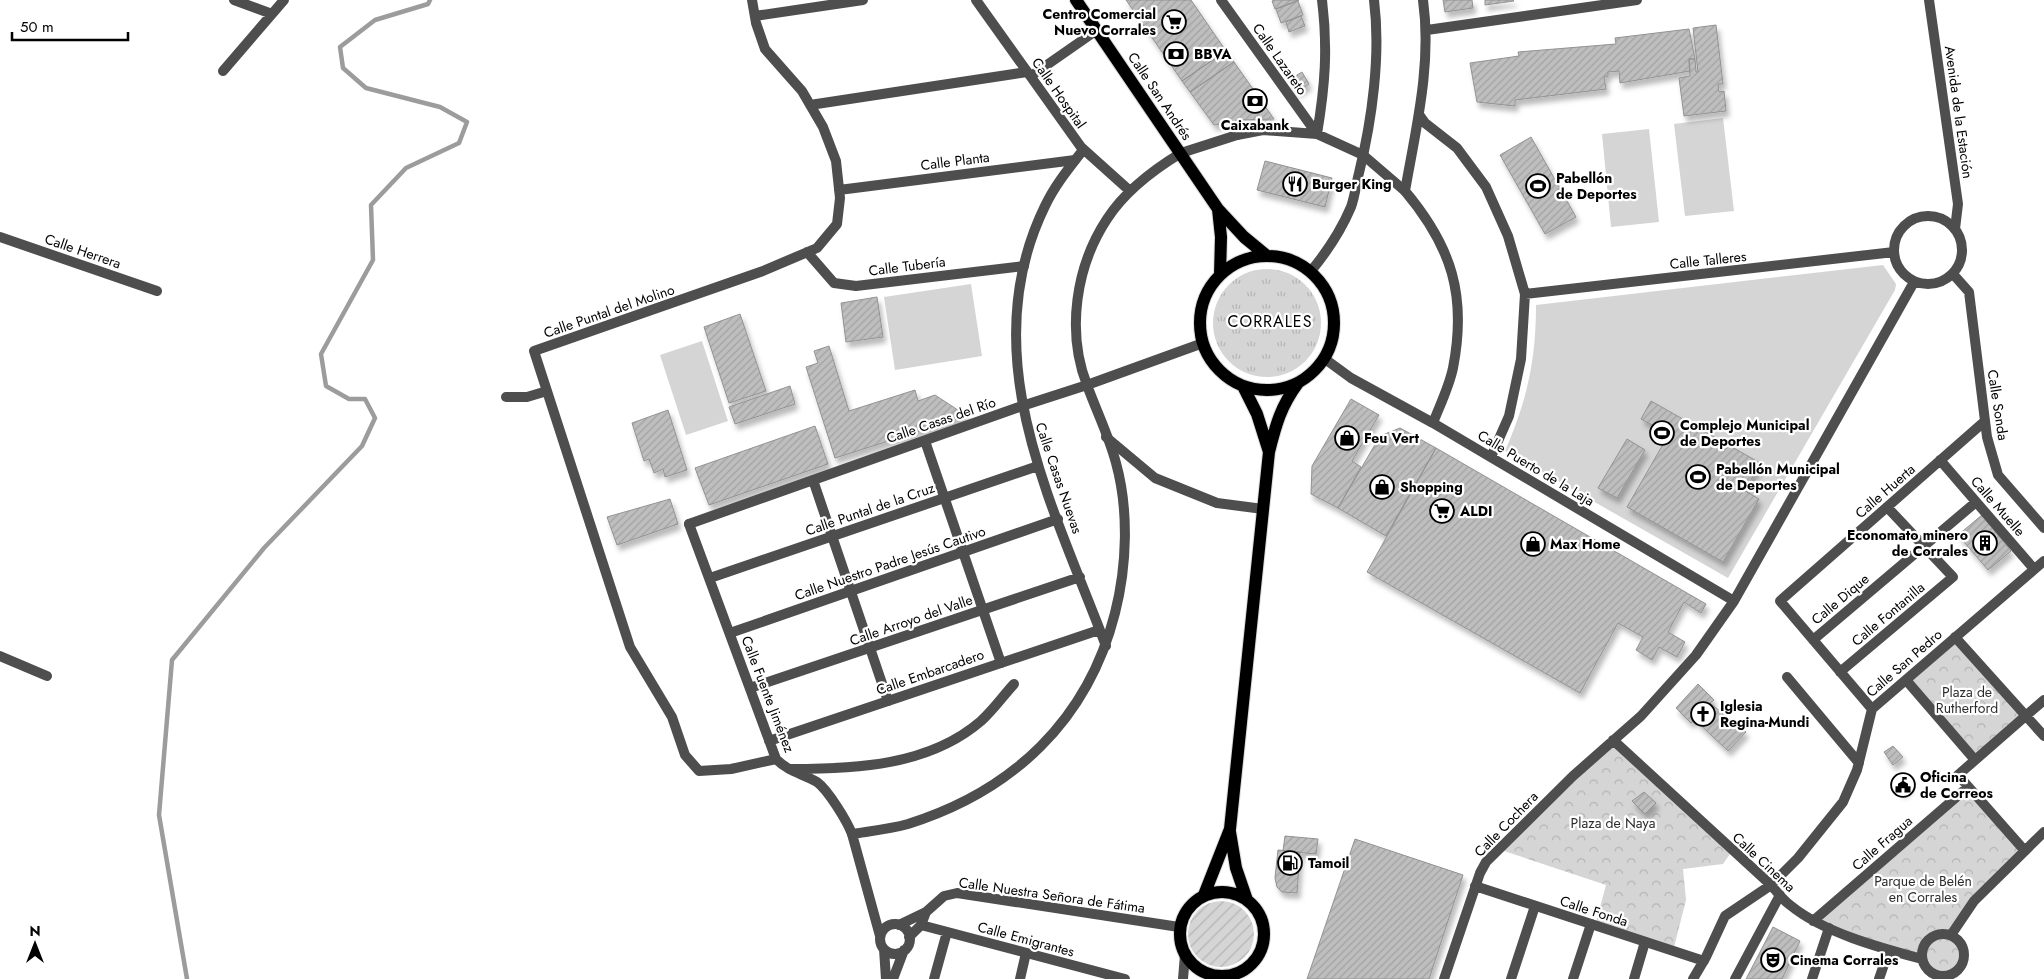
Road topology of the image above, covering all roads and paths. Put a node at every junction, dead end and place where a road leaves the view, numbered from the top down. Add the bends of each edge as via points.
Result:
1 (234, 0) edge
2 (284, 0) edge
3 (752, 0) edge
4 (863, 0) edge
5 (976, 0) edge
6 (1076, 0) edge
7 (1221, 0) edge
8 (1322, 0) edge
9 (1374, 0) edge
10 (1423, 0) edge
11 (1637, 0) edge
12 (1929, 0) edge
13 (1620, 1) edge
14 (272, 14) junction
15 (755, 16) junction
16 (1097, 30) junction
17 (1427, 30) junction
18 (223, 71) dead end
19 (1029, 74) junction
20 (810, 104) junction
21 (1420, 116) junction
22 (1316, 134) junction
23 (1083, 150) junction
24 (1181, 153) junction
25 (1364, 155) junction
26 (1075, 160) junction
27 (839, 190) junction
28 (1130, 191) junction
29 (1405, 191) junction
30 (1218, 210) junction
31 (1955, 228) junction
32 (0, 237) edge
33 (807, 252) junction
34 (1894, 252) junction
35 (1267, 256) junction
36 (1024, 266) junction
37 (1311, 271) junction
38 (1953, 274) junction
39 (1220, 275) junction
40 (1914, 282) junction
41 (157, 291) dead end
42 (1525, 294) junction
43 (1203, 343) junction
44 (1325, 359) junction
45 (1298, 383) junction
46 (1087, 385) junction
47 (1243, 386) junction
48 (547, 391) junction
49 (506, 396) dead end
50 (1022, 406) junction
51 (1985, 421) junction
52 (1433, 423) junction
53 (1106, 437) junction
54 (925, 441) junction
55 (1269, 452) junction
56 (1490, 457) junction
57 (1940, 460) junction
58 (1038, 466) junction
59 (813, 480) junction
60 (945, 498) junction
61 (1976, 502) junction
62 (1887, 507) junction
63 (1263, 509) junction
64 (1058, 519) junction
65 (690, 524) joint
66 (2044, 528) edge
67 (832, 536) junction
68 (1924, 546) junction
69 (963, 552) junction
70 (2044, 561) edge
71 (2034, 569) junction
72 (1080, 577) junction
73 (710, 578) junction
74 (850, 591) junction
75 (1734, 601) junction
76 (983, 610) junction
77 (1100, 630) junction
78 (730, 633) junction
79 (1955, 638) junction
80 (1813, 640) junction
81 (1106, 646) junction
82 (870, 648) junction
83 (0, 656) edge
84 (1001, 663) junction
85 (1840, 672) junction
86 (46, 676) dead end
87 (1787, 677) dead end
88 (1906, 680) junction
89 (1014, 684) dead end
90 (750, 688) junction
91 (2044, 700) edge
92 (888, 701) junction
93 (1872, 709) junction
94 (2026, 716) junction
95 (2044, 736) edge
96 (1613, 740) junction
97 (769, 741) junction
98 (776, 759) junction
99 (1975, 760) junction
100 (1859, 763) junction
101 (786, 769) junction
102 (1968, 787) junction
103 (1230, 829) junction
104 (2044, 832) edge
105 (852, 834) junction
106 (2025, 851) junction
107 (1771, 885) junction
108 (1475, 886) junction
109 (1780, 895) junction
110 (1204, 896) junction
111 (1247, 900) junction
112 (872, 904) junction
113 (1535, 906) junction
114 (926, 912) junction
115 (1814, 921) junction
116 (1592, 924) junction
117 (896, 925) junction
118 (920, 925) junction
119 (1179, 927) junction
120 (1829, 928) junction
121 (947, 932) junction
122 (1951, 935) junction
123 (880, 936) junction
124 (909, 937) junction
125 (1645, 942) junction
126 (884, 948) junction
127 (904, 950) junction
128 (1889, 950) junction
129 (1026, 953) junction
130 (1184, 956) junction
131 (1922, 959) junction
132 (1704, 961) junction
133 (1203, 975) edge
134 (1241, 975) edge
135 (1100, 976) edge
136 (1931, 976) edge
137 (886, 979) edge
138 (892, 979) edge
139 (934, 979) edge
140 (1020, 979) edge
141 (1125, 979) edge
142 (1183, 979) edge
143 (1444, 979) edge
144 (1511, 979) edge
145 (1573, 979) edge
146 (1634, 979) edge
147 (1693, 979) edge
148 (1735, 979) edge
149 (1812, 979) edge
150 (1879, 979) edge

1 - 14 street
2 - 14 street
3 - 15 street, Calle Puntal del Molino
4 - 15 street
5 - 19 street, Calle Hospital
6 - 16 main road, Calle San Andrés
7 - 22 street, Calle Lazareto
8 - 22 street via 1327,36 1325,84
9 - 25 street via 1377,22 1371,115
10 - 17 street
11 - 13 street
12 - 31 street, Avenida de la Estación via 1958,204
13 - 17 street
14 - 18 street
15 - 20 street, Calle Puntal del Molino via 765,49
16 - 19 street
16 - 24 main road, Calle San Andrés
17 - 21 street
19 - 20 street
19 - 23 street, Calle Hospital
20 - 27 street, Calle Puntal del Molino via 836,161
21 - 29 street
21 - 42 street via 1457,148 1486,186 1508,236
22 - 24 street via 1263,130
22 - 25 street
23 - 26 street, Calle Casas Nuevas
23 - 28 street, Calle Hospital
24 - 28 street
24 - 30 main road, Calle San Andrés
25 - 29 street
25 - 37 street via 1350,207
26 - 27 street, Calle Planta
26 - 36 street, Calle Casas Nuevas via 1045,206
27 - 33 street, Calle Puntal del Molino via 837,224 817,248
28 - 46 street via 1107,218 1086,260 1079,291 1076,336 1081,371
29 - 52 street via 1424,213 1442,244 1455,284 1459,318 1452,370
30 - 35 main road, Calle San Andrés
30 - 39 main road, Calle San Andrés
31 - 34 street via 1940,217 1918,217 1901,230
31 - 38 street via 1963,249 1959,266
32 - 41 street, Calle Herrera
33 - 36 street, Calle Tubería via 834,283 856,286
33 - 48 street, Calle Puntal del Molino via 763,271 534,352
34 - 40 street via 1899,269
34 - 42 street, Calle Talleres
35 - 37 main road via 1285,258
35 - 39 main road via 1234,264
36 - 50 street, Calle Casas Nuevas via 1016,314 1017,370
37 - 44 main road via 1328,293 1335,315 1333,338
38 - 40 street via 1934,284
38 - 51 street, Calle Sonda via 1969,292
39 - 43 main road via 1202,306 1200,325
40 - 75 street, Calle Cochera
42 - 56 street via 1522,359 1509,416
43 - 46 street, Calle Casas del Río
43 - 47 main road via 1225,376
44 - 45 main road
44 - 52 street, Calle Puerto de la Laja via 1351,378
45 - 47 main road via 1280,389 1261,390
45 - 55 main road via 1281,409
46 - 50 street, Calle Casas del Río
46 - 53 street
47 - 55 main road via 1257,414
48 - 49 street via 527,397
48 - 98 street, Calle Puntal del Molino via 630,647 672,717 685,755 698,772 732,769
50 - 54 street, Calle Casas del Río
50 - 58 street, Calle Casas Nuevas
51 - 57 street, Calle Huerta
51 - 66 street, Calle Sonda via 1998,475
52 - 56 street, Calle Puerto de la Laja
53 - 63 street via 1155,478 1218,503
53 - 81 street via 1116,463 1125,543 1121,589
54 - 59 street, Calle Casas del Río
54 - 60 street
55 - 63 main road
56 - 75 street, Calle Puerto de la Laja
57 - 61 street, Calle Muelle
57 - 62 street, Calle Huerta
58 - 60 street, Calle Puntal de la Cruz
58 - 64 street, Calle Casas Nuevas
59 - 65 street, Calle Casas del Río
59 - 67 street
60 - 67 street, Calle Puntal de la Cruz
60 - 69 street
61 - 68 street, Calle Dique
61 - 71 street, Calle Muelle
62 - 68 street
62 - 80 street, Calle Huerta via 1780,601
63 - 103 main road
64 - 69 street, Calle Nuestro Padre Jesús Cautivo
64 - 72 street, Calle Casas Nuevas
65 - 73 street, Calle Fuente Jiménez
67 - 73 street, Calle Puntal de la Cruz
67 - 74 street
68 - 80 street, Calle Dique
68 - 85 street, Calle Fontanilla via 1953,577
69 - 74 street, Calle Nuestro Padre Jesús Cautivo
69 - 76 street
70 - 71 street, Calle San Pedro
71 - 79 street, Calle San Pedro
72 - 76 street, Calle Arroyo del Valle
72 - 77 street, Calle Casas Nuevas
73 - 78 street, Calle Fuente Jiménez
74 - 78 street, Calle Nuestro Padre Jesús Cautivo
74 - 82 street
75 - 96 street, Calle Cochera via 1696,655 1641,716
76 - 82 street, Calle Arroyo del Valle
76 - 84 street
77 - 81 street, Calle Casas Nuevas
77 - 84 street, Calle Embarcadero
78 - 90 street, Calle Fuente Jiménez
79 - 88 street, Calle San Pedro
79 - 94 street
80 - 85 street
81 - 105 street via 1089,683 1065,720 1033,755 999,781 956,805 907,824
82 - 90 street, Calle Arroyo del Valle
82 - 92 street
83 - 86 street
84 - 92 street, Calle Embarcadero
85 - 93 street
87 - 100 street
88 - 93 street, Calle San Pedro
88 - 99 street
89 - 101 street via 981,721 942,746 871,766
90 - 97 street, Calle Fuente Jiménez
91 - 94 street
92 - 97 street, Calle Embarcadero
93 - 100 street, Calle San Pedro
94 - 95 street
94 - 99 street
96 - 107 street, Calle Cinema
96 - 108 street, Calle Cochera via 1492,855
97 - 98 street, Calle Fuente Jiménez
98 - 101 street, Calle Fuente Jiménez
99 - 102 street via 1958,775
100 - 107 street, Calle San Pedro via 1843,802 1798,858
101 - 105 street, Calle Fuente Jiménez via 818,783 846,820
102 - 106 street
102 - 115 street, Calle Fragua
103 - 110 main road
103 - 111 main road via 1236,868
104 - 106 street
105 - 112 street, Calle Fuente Jiménez
106 - 122 street via 1974,901
107 - 109 street, Calle Cinema
107 - 132 street, Calle San Pedro via 1725,916
108 - 113 street, Calle Fonda
108 - 143 street, Calle Cochera
109 - 115 street, Calle Cinema
109 - 148 street
110 - 111 main road via 1226,892
110 - 119 main road via 1188,908
111 - 134 main road via 1259,914 1264,940 1254,962
112 - 117 street
112 - 123 street, Calle Fuente Jiménez
113 - 116 street, Calle Fonda
113 - 144 street
114 - 117 street, Calle Nuestra Señora de Fátima
114 - 118 street, Calle Nuestra Señora de Fátima
114 - 119 street, Calle Nuestra Señora de Fátima via 944,896 957,893
115 - 120 street, Calle Cinema
116 - 125 street, Calle Fonda
116 - 145 street
117 - 123 street via 885,928
117 - 124 street via 906,930
118 - 121 street, Calle Emigrantes
118 - 124 street, Calle Nuestra Señora de Fátima
119 - 130 main road
120 - 128 street, Calle Cinema
120 - 149 street
121 - 129 street, Calle Emigrantes
121 - 139 street
122 - 131 street via 1940,934 1930,938 1923,947
122 - 136 street via 1962,944 1962,964 1946,976
123 - 126 street
124 - 127 street
125 - 132 street, Calle Fonda
125 - 146 street
126 - 127 street via 892,953
126 - 137 street
127 - 138 street
128 - 131 street, Calle Cinema
128 - 150 street
129 - 135 street, Calle Emigrantes
129 - 140 street
130 - 133 main road
130 - 142 street
131 - 136 street
132 - 147 street, Calle San Pedro
133 - 134 main road
135 - 141 street, Calle Emigrantes

